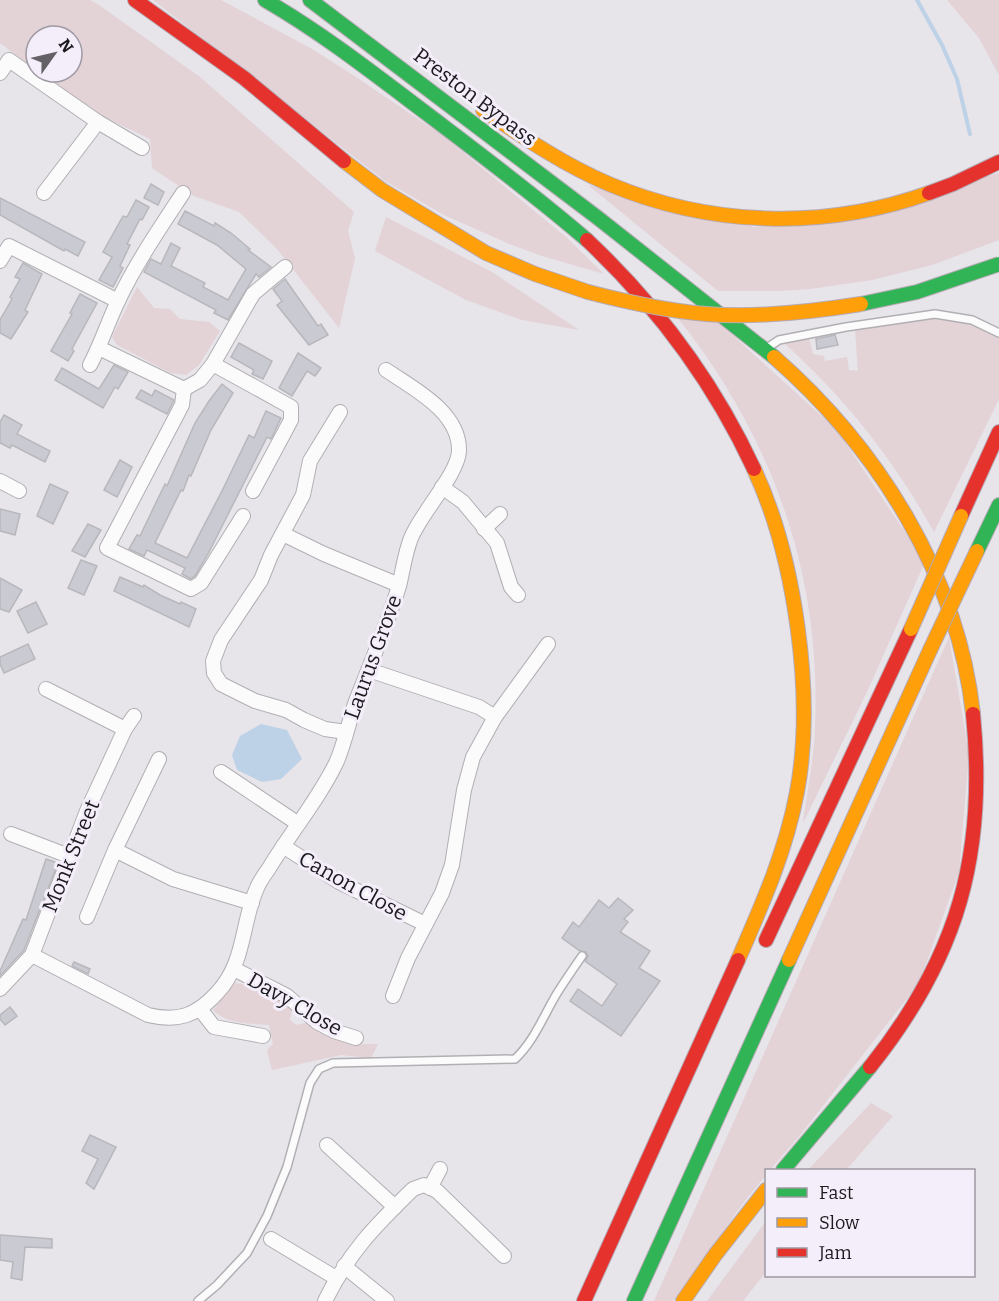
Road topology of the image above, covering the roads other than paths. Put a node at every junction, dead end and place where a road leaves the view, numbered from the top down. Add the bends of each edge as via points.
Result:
1 (135, 0) edge
2 (260, 0) edge
3 (265, 0) edge
4 (311, 0) edge
5 (283, 10) junction
6 (4, 57) edge
7 (410, 59) dead end
8 (0, 73) edge
9 (474, 104) dead end
10 (98, 122) junction
11 (142, 148) dead end
12 (999, 162) edge
13 (44, 193) dead end
14 (183, 193) dead end
15 (0, 261) edge
16 (999, 264) edge
17 (285, 267) dead end
18 (118, 301) junction
19 (999, 333) edge
20 (99, 348) junction
21 (765, 350) junction
22 (213, 364) junction
23 (90, 365) dead end
24 (386, 370) dead end
25 (184, 389) junction
26 (340, 411) dead end
27 (999, 432) edge
28 (0, 482) edge
29 (442, 487) junction
30 (20, 491) dead end
31 (253, 491) dead end
32 (999, 505) edge
33 (500, 514) dead end
34 (243, 516) dead end
35 (484, 528) junction
36 (283, 534) junction
37 (399, 585) junction
38 (518, 595) dead end
39 (548, 644) dead end
40 (369, 670) junction
41 (46, 689) dead end
42 (134, 716) dead end
43 (495, 717) junction
44 (125, 729) junction
45 (346, 732) junction
46 (159, 759) dead end
47 (221, 772) dead end
48 (297, 823) junction
49 (11, 834) dead end
50 (282, 846) junction
51 (116, 850) junction
52 (69, 856) junction
53 (252, 903) junction
54 (87, 917) dead end
55 (425, 924) junction
56 (761, 952) dead end
57 (32, 956) junction
58 (582, 956) dead end
59 (234, 969) junction
60 (0, 989) edge
61 (393, 996) dead end
62 (200, 1009) junction
63 (263, 1036) dead end
64 (356, 1038) dead end
65 (327, 1145) dead end
66 (440, 1169) dead end
67 (784, 1169) edge
68 (430, 1188) junction
69 (765, 1191) edge
70 (395, 1207) junction
71 (271, 1239) dead end
72 (504, 1256) dead end
73 (340, 1272) junction
74 (686, 1299) edge
75 (198, 1301) edge
76 (325, 1301) edge
77 (387, 1301) edge
78 (584, 1301) edge
79 (634, 1301) edge

1 - 16 highway, bridge via 244,78 382,190 486,253 588,292 703,314 813,312 912,294
2 - 5 highway
3 - 5 highway
4 - 7 highway
4 - 21 highway, Preston Bypass
5 - 78 highway, Preston Bypass via 506,173 631,284 673,336 719,404 751,464 774,522 790,585 804,717 799,774 783,849 763,904
6 - 8 street
6 - 10 street
9 - 12 highway via 550,153 609,184 666,204 722,217 783,220 866,212 919,198
10 - 11 street
10 - 13 street
14 - 18 street
15 - 18 street via 9,246
17 - 22 street via 254,294
18 - 20 street
19 - 21 lane via 972,320 935,314 779,340
20 - 23 street
20 - 25 street
21 - 67 highway, Preston Bypass via 857,442 881,474 925,549 955,623 968,681 976,761 976,818 967,875 934,970 885,1046
22 - 25 street via 200,380
22 - 31 street via 291,406 291,420
24 - 29 street, Laurus Grove via 462,427 459,452
25 - 34 street via 182,405 107,548 191,590 201,583
26 - 36 street via 310,462 303,495
27 - 56 highway, bridge
28 - 30 street
29 - 35 street via 463,502
29 - 37 street, Laurus Grove via 410,538
32 - 79 highway, bridge
33 - 35 street
35 - 38 street via 496,543 511,587
36 - 37 street
36 - 45 street via 261,580 221,640 213,661 214,673 221,684 255,701
37 - 40 street, Laurus Grove
39 - 43 street, Canon Close
40 - 43 street via 479,707
40 - 45 street, Laurus Grove
41 - 44 street
42 - 44 street, Monk Street
43 - 55 street, Canon Close via 473,757 452,865
44 - 52 street, Monk Street
45 - 48 street, Laurus Grove via 326,783
46 - 51 street
47 - 48 street
48 - 50 street, Laurus Grove
49 - 52 street
50 - 53 street, Laurus Grove
50 - 55 street, Canon Close via 339,882
51 - 53 street via 173,879
51 - 54 street
52 - 57 street, Monk Street
53 - 59 street, Laurus Grove
55 - 61 street, Canon Close
57 - 60 street, Monk Street
57 - 62 street, Laurus Grove via 148,1015 168,1019
58 - 75 lane via 535,1034 515,1059 333,1063 319,1069 310,1083 287,1167 267,1216 247,1253
59 - 62 street, Laurus Grove
59 - 64 street, Davy Close via 287,996 317,1022
62 - 63 street via 214,1027
65 - 70 street
66 - 68 street
68 - 70 street via 424,1185 413,1189
68 - 72 street via 488,1232
69 - 74 highway
70 - 73 street via 360,1243
71 - 73 street
73 - 76 street
73 - 77 street

